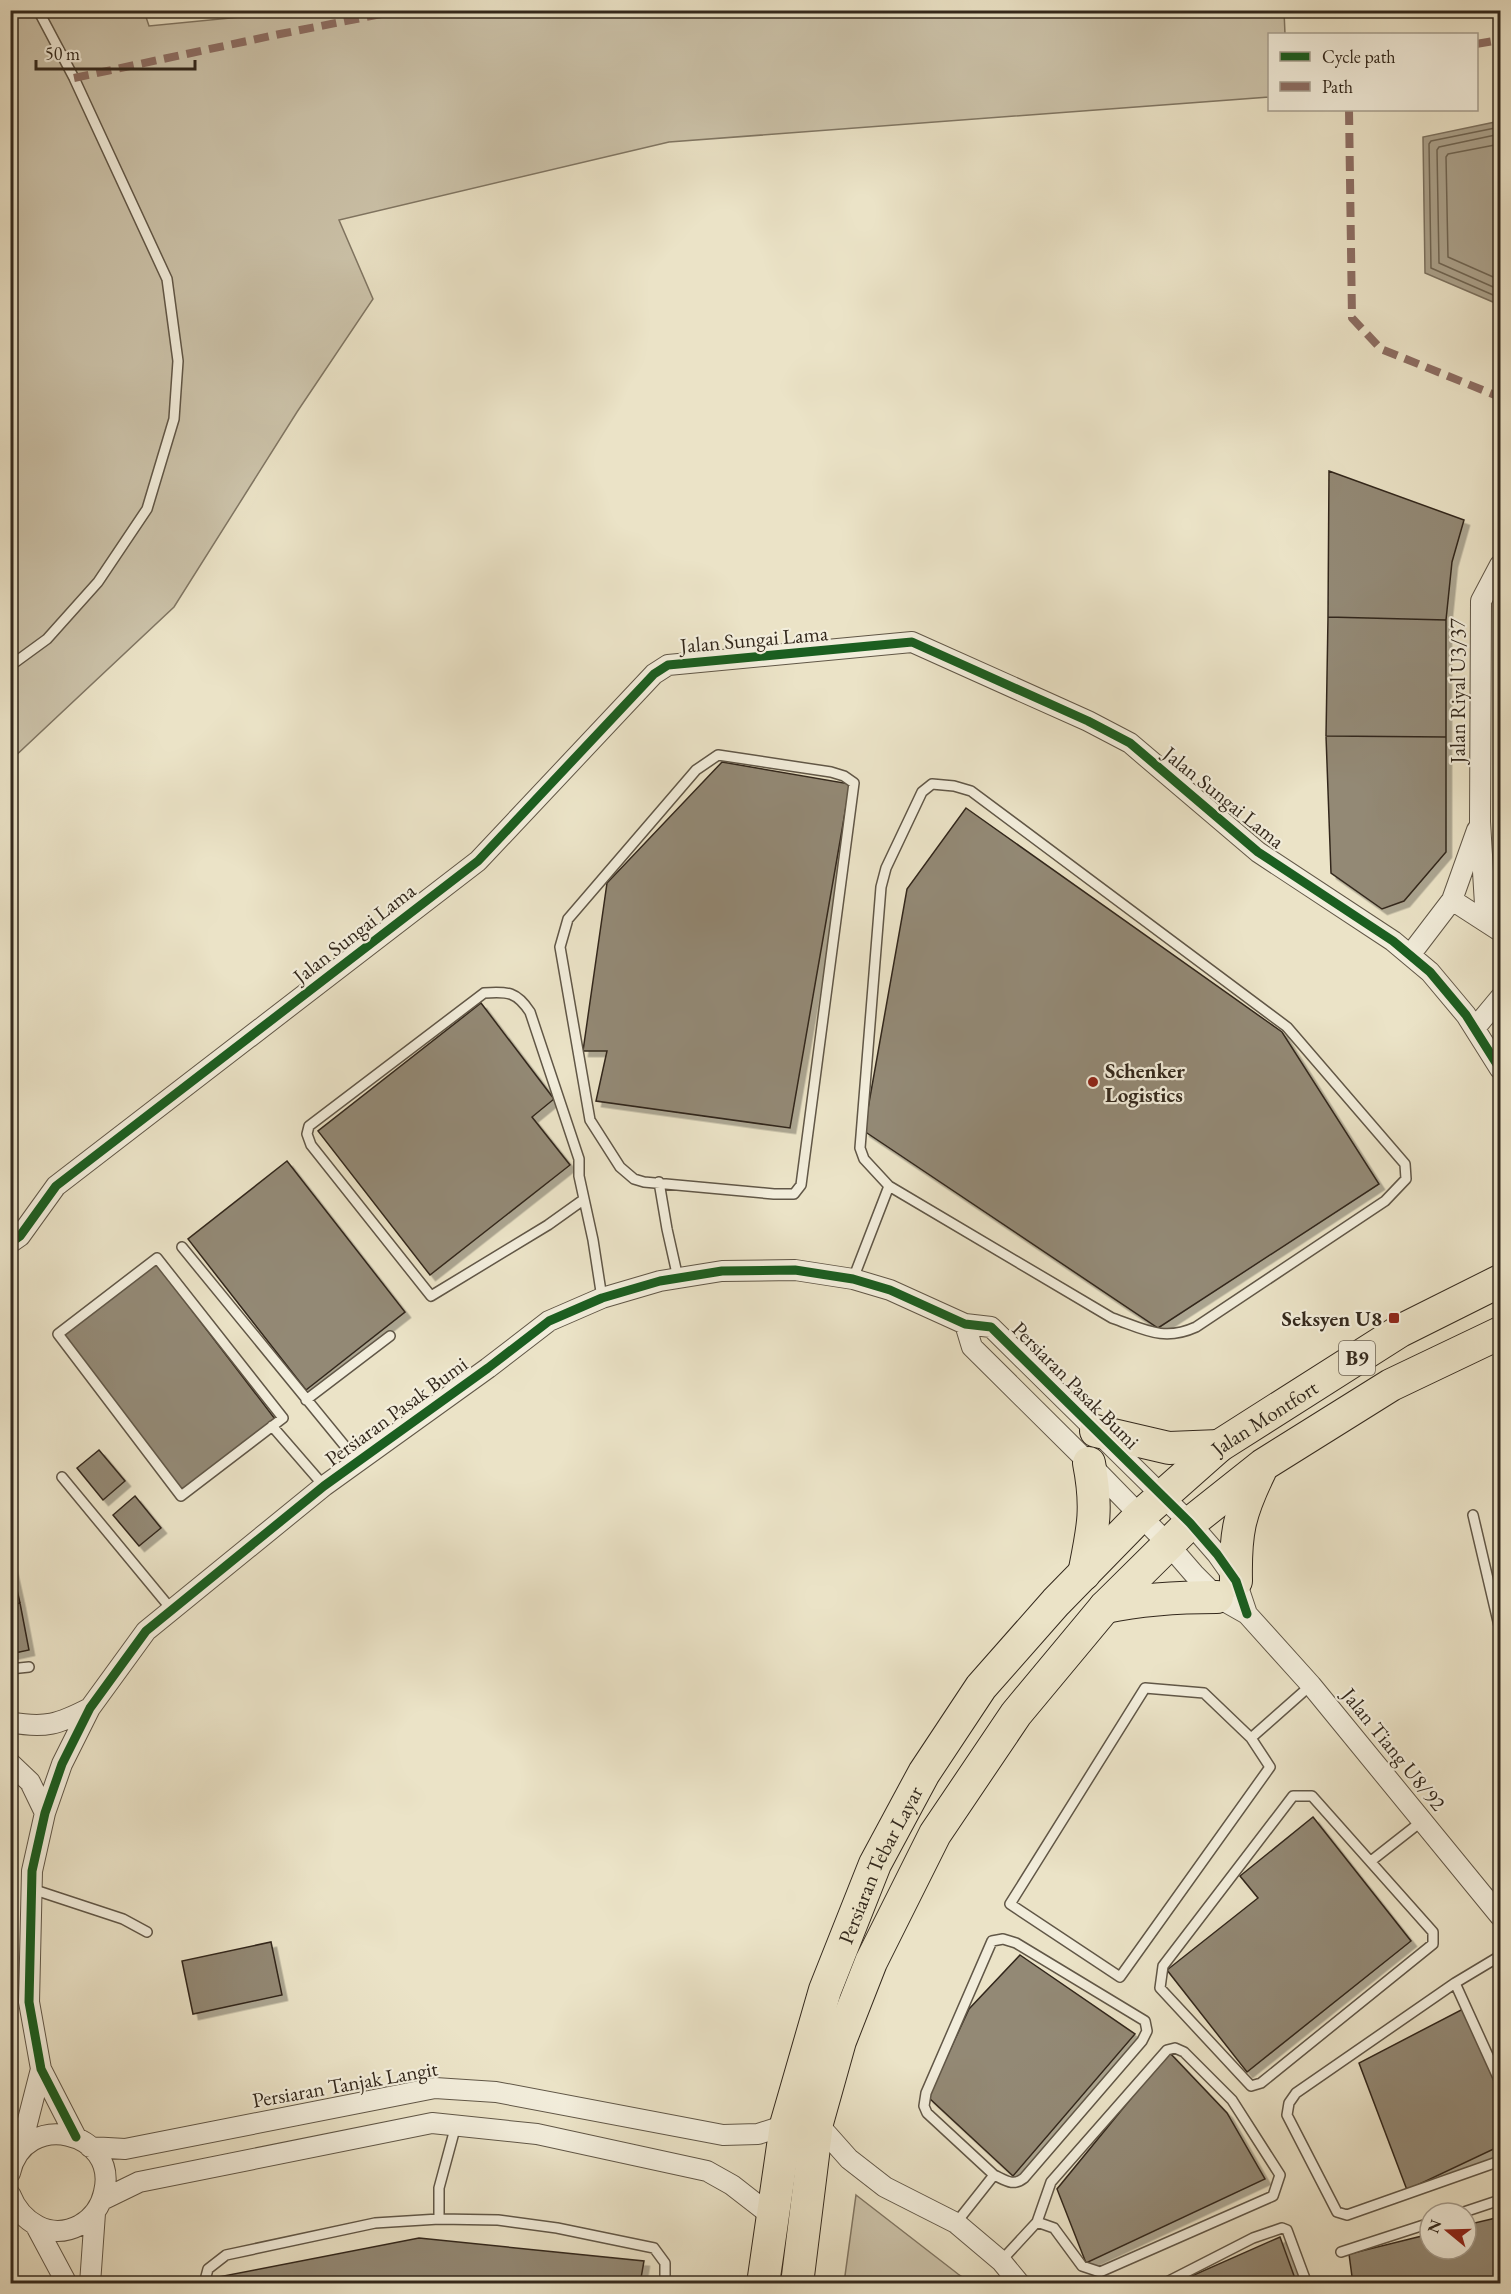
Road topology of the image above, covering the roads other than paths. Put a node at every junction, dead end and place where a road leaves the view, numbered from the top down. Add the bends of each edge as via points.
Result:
1 (38, 10) edge
2 (1500, 565) edge
3 (10, 666) edge
4 (1480, 822) junction
5 (1452, 900) junction
6 (1493, 926) edge
7 (1410, 956) junction
8 (1500, 998) edge
9 (1474, 1028) junction
10 (1500, 1069) edge
11 (659, 1182) junction
12 (889, 1185) junction
13 (584, 1200) junction
14 (10, 1243) edge
15 (182, 1247) dead end
16 (678, 1278) junction
17 (853, 1279) junction
18 (1500, 1281) edge
19 (602, 1298) junction
20 (965, 1324) junction
21 (1500, 1333) edge
22 (390, 1336) dead end
23 (306, 1400) junction
24 (273, 1426) junction
25 (1096, 1431) junction
26 (1219, 1446) junction
27 (358, 1462) junction
28 (1089, 1463) junction
29 (1263, 1465) junction
30 (62, 1477) dead end
31 (324, 1486) junction
32 (1151, 1506) junction
33 (1473, 1515) dead end
34 (1190, 1523) junction
35 (1168, 1544) junction
36 (1084, 1574) junction
37 (1226, 1589) junction
38 (1105, 1607) junction
39 (172, 1610) junction
40 (1500, 1630) edge
41 (29, 1666) dead end
42 (10, 1669) edge
43 (1311, 1685) junction
44 (90, 1708) junction
45 (10, 1722) edge
46 (1251, 1738) junction
47 (10, 1763) edge
48 (45, 1813) junction
49 (1422, 1821) junction
50 (1371, 1861) junction
51 (32, 1889) junction
52 (1500, 1916) edge
53 (147, 1932) dead end
54 (1500, 1956) edge
55 (1455, 1983) junction
56 (41, 2069) junction
57 (1500, 2082) edge
58 (817, 2123) junction
59 (456, 2125) junction
60 (786, 2125) junction
61 (83, 2142) junction
62 (1500, 2160) edge
63 (13, 2164) edge
64 (994, 2175) junction
65 (10, 2194) edge
66 (1500, 2200) edge
67 (98, 2206) junction
68 (1478, 2207) edge
69 (772, 2216) junction
70 (23, 2219) edge
71 (439, 2219) junction
72 (1038, 2222) junction
73 (956, 2223) junction
74 (1418, 2227) edge
75 (1341, 2252) dead end
76 (1001, 2261) junction
77 (67, 2283) edge
78 (90, 2283) edge
79 (204, 2283) edge
80 (665, 2283) edge
81 (763, 2283) edge
82 (797, 2283) edge
83 (1020, 2283) edge
84 (1163, 2283) edge
85 (1307, 2283) edge

1 - 3 lane via 74,78 167,279 178,361 174,419 147,509 98,582 47,639
2 - 4 street, Jalan Riyal U3/37 via 1481,601
4 - 5 street
4 - 6 street, Jalan Riyal U3/37
5 - 6 street
5 - 7 street
7 - 9 street, Jalan Sungai Lama via 1430,972
7 - 14 street, Jalan Sungai Lama via 1258,852 1130,743 912,642 668,665 654,674 478,861 56,1186 20,1236
8 - 9 street
9 - 10 street, Jalan Sungai Lama
11 - 11 lane via 774,1194 794,1194 799,1190 854,783 844,776 718,755 696,770 568,919 560,947 590,1120 620,1167 634,1179
11 - 16 lane
12 - 12 lane via 1112,1318 1172,1335 1196,1327 1385,1201 1406,1179 1405,1164 1287,1028 971,791 932,784 921,792 886,868 881,888 860,1148 864,1159
12 - 17 lane
13 - 13 lane via 431,1296 311,1145 309,1126 470,1002 484,993 511,994 521,999 530,1012 579,1159
13 - 19 lane
15 - 23 lane
16 - 17 street, Persiaran Pasak Bumi via 722,1271 795,1270
16 - 19 street, Persiaran Pasak Bumi
17 - 20 street, Persiaran Pasak Bumi via 891,1290
18 - 26 main road, Jalan Montfort / B9 via 1400,1331
19 - 27 street, Persiaran Pasak Bumi via 549,1321
20 - 25 street, Persiaran Pasak Bumi via 991,1327
20 - 28 street via 972,1347
21 - 29 main road, Jalan Montfort / B9 via 1391,1385
22 - 23 lane
23 - 27 lane
24 - 24 lane via 181,1496 58,1334 157,1258 283,1418
24 - 31 lane
25 - 26 main road via 1169,1448
25 - 32 street, Persiaran Pasak Bumi
26 - 32 main road, Jalan Montfort / B9
27 - 31 street, Persiaran Pasak Bumi
28 - 32 street
28 - 36 main road via 1095,1493 1094,1522
29 - 34 main road, Jalan Montfort / B9
29 - 37 main road via 1244,1502
30 - 39 lane
31 - 39 street, Persiaran Pasak Bumi
32 - 34 street, Jalan Tiang U8/92
32 - 35 street, Jalan Tiang U8/92
32 - 36 main road, Persiaran Tebar Layar
33 - 40 lane
34 - 35 main road, Jalan Montfort
34 - 37 street, Jalan Tiang U8/92 via 1217,1554
35 - 37 street, Jalan Tiang U8/92
35 - 38 main road, Persiaran Tebar Layar
36 - 60 main road, Persiaran Tebar Layar via 981,1687 924,1773 875,1864 825,1990
37 - 38 main road
37 - 43 street, Jalan Tiang U8/92
38 - 58 main road, Persiaran Tebar Layar via 1016,1714 935,1834 871,1962 840,2041
39 - 44 street, Persiaran Pasak Bumi via 146,1631
41 - 42 lane
43 - 46 lane
43 - 49 street, Jalan Tiang U8/92
44 - 45 street via 58,1724 29,1726
44 - 48 street, Persiaran Pasak Bumi via 62,1764
46 - 46 lane via 1203,1694 1145,1688 1010,1904 1120,1977 1270,1767
47 - 48 street via 30,1782
48 - 51 street, Persiaran Pasak Bumi via 32,1871
49 - 50 lane
49 - 52 street, Jalan Tiang U8/92
50 - 50 lane via 1312,1796 1293,1796 1163,1966 1160,1988 1251,2086 1261,2083 1433,1944 1433,1932
51 - 53 lane via 123,1919
51 - 56 street, Persiaran Pasak Bumi via 29,2002
54 - 55 lane
55 - 57 lane
55 - 62 lane via 1296,2093 1287,2115 1337,2211 1347,2215
56 - 61 street, Persiaran Pasak Bumi
56 - 63 street, Persiaran Pasak Bumi
58 - 73 street via 849,2159 885,2187
58 - 82 main road, Persiaran Tebar Layar
59 - 67 street via 432,2123 139,2182
59 - 69 street via 537,2134 707,2171
59 - 71 lane via 439,2188
60 - 61 street, Persiaran Tanjak Langit via 758,2134 723,2135 496,2092 435,2088 125,2149
60 - 69 main road, Persiaran Tebar Layar
61 - 63 street, Persiaran Tanjak Langit via 46,2135 36,2139
61 - 67 street, Persiaran Pasak Bumi via 103,2166 105,2178
64 - 64 lane via 1011,2183 1024,2178 1147,2031 1145,2022 1016,1943 1002,1939 992,1941 926,2092 924,2106
64 - 73 lane
65 - 70 street
66 - 68 lane
67 - 70 street via 85,2222 61,2231
67 - 78 street
69 - 81 main road, Persiaran Tebar Layar
70 - 77 street
71 - 79 lane via 375,2223 226,2255 208,2269
71 - 80 lane via 498,2220 654,2248 665,2263
72 - 72 lane via 1051,2182 1167,2050 1174,2048 1184,2052 1232,2100 1280,2175 1273,2196 1100,2272 1082,2266 1054,2228
72 - 76 lane
73 - 76 street
74 - 75 lane
76 - 83 street
84 - 85 lane via 1253,2238 1282,2228 1287,2230

